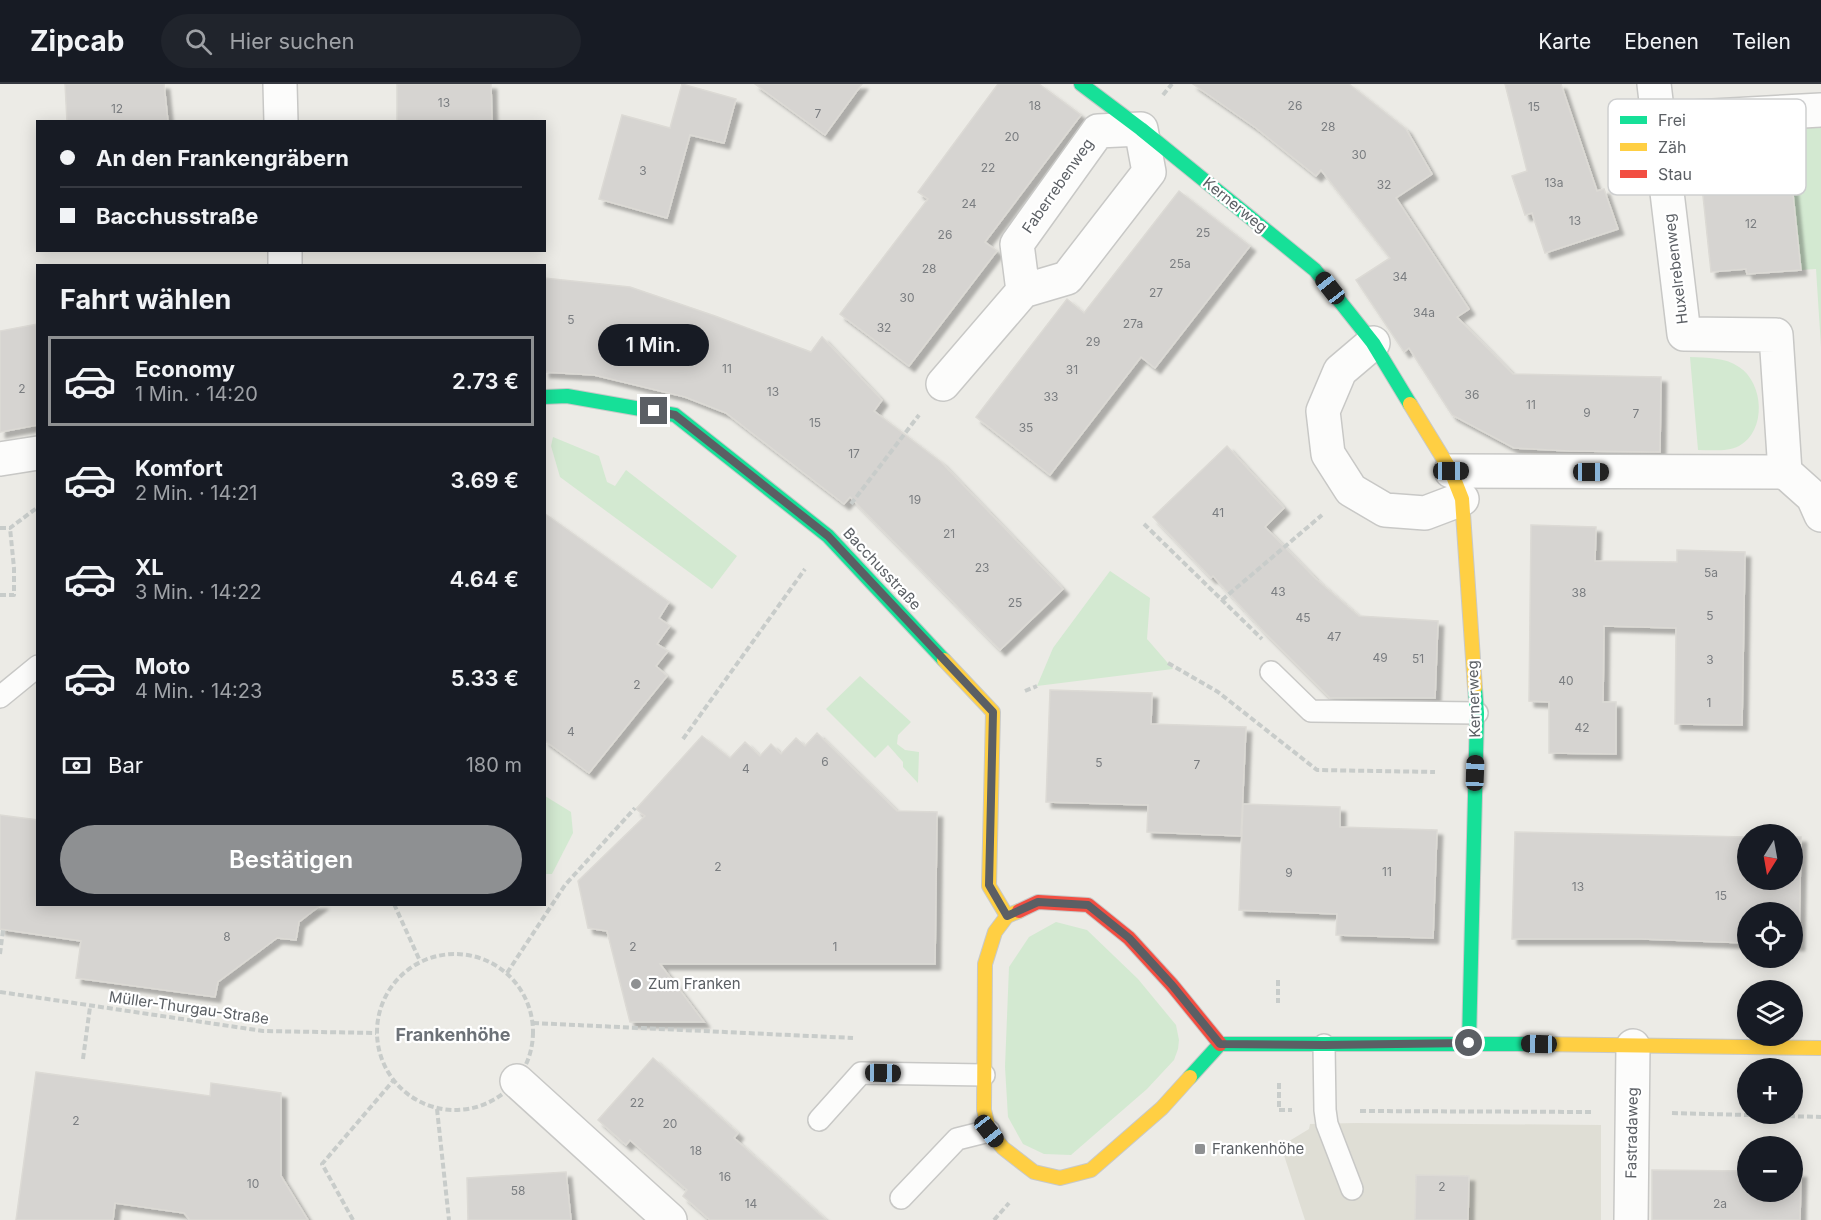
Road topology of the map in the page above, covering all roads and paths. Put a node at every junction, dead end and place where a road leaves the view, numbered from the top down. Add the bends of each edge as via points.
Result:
1 (280, 84) edge
2 (1081, 84) edge
3 (1172, 84) edge
4 (1654, 84) edge
5 (1161, 98) dead end
6 (1656, 99) edge
7 (1821, 110) edge
8 (1806, 111) edge
9 (281, 120) edge
10 (1141, 129) junction
11 (1667, 195) edge
12 (1023, 291) junction
13 (1373, 343) junction
14 (943, 384) dead end
15 (546, 397) edge
16 (920, 414) dead end
17 (36, 453) edge
18 (0, 459) edge
19 (1785, 472) junction
20 (1456, 485) junction
21 (863, 489) dead end
22 (1351, 490) junction
23 (36, 508) edge
24 (1821, 515) edge
25 (1144, 524) dead end
26 (0, 528) edge
27 (10, 528) junction
28 (828, 536) junction
29 (0, 595) edge
30 (1222, 600) junction
31 (36, 668) edge
32 (1270, 672) joint
33 (0, 697) edge
34 (1477, 713) junction
35 (683, 739) dead end
36 (635, 808) dead end
37 (395, 906) edge
38 (1007, 916) junction
39 (3, 930) dead end
40 (0, 954) edge
41 (420, 961) junction
42 (507, 973) junction
43 (1278, 980) dead end
44 (0, 992) edge
45 (90, 1006) junction
46 (1278, 1009) dead end
47 (533, 1023) junction
48 (376, 1033) junction
49 (856, 1038) dead end
50 (1469, 1043) junction
51 (1220, 1044) junction
52 (1324, 1045) junction
53 (1633, 1046) junction
54 (1821, 1048) edge
55 (83, 1059) dead end
56 (984, 1075) junction
57 (517, 1081) junction
58 (393, 1082) junction
59 (437, 1109) junction
60 (1279, 1110) dead end
61 (1325, 1110) junction
62 (1632, 1112) junction
63 (1821, 1117) edge
64 (819, 1120) dead end
65 (989, 1131) junction
66 (1352, 1189) dead end
67 (901, 1198) dead end
68 (353, 1220) edge
69 (449, 1220) edge
70 (670, 1220) edge
71 (1631, 1220) edge

1 - 9 street
2 - 10 street, Kernerweg
3 - 5 path
4 - 6 street, Huxelrebenweg
7 - 8 street
10 - 12 street via 1149,172 1067,278
10 - 12 street, Faberrebenweg via 1098,131 1017,244
10 - 13 street, Kernerweg via 1315,270
11 - 19 street, Huxelrebenweg via 1684,334 1776,335
12 - 14 street
13 - 20 street, Kernerweg
13 - 22 street via 1340,371 1323,411 1328,454
15 - 28 street, Bacchusstraße via 567,396 675,415
16 - 21 path
17 - 18 street
19 - 20 street
19 - 24 street via 1813,497
20 - 22 street via 1425,513 1385,510
20 - 34 street, Kernerweg
22 - 30 path
23 - 27 path
25 - 30 path
26 - 27 path
27 - 29 path via 14,595
28 - 35 path
28 - 38 street, Bacchusstraße via 993,712 989,885
30 - 32 path via 1284,661
31 - 33 lane
32 - 34 lane via 1311,711
34 - 50 street, Kernerweg
36 - 42 path via 565,885
37 - 41 path
38 - 51 street via 1038,902 1088,905 1129,938
38 - 56 street via 995,932 985,964
39 - 40 path
41 - 42 path via 465,954
41 - 48 path via 388,991 379,1011
42 - 47 path via 524,996
43 - 46 path
44 - 45 path, Müller-Thurgau-Straße
45 - 48 path, Müller-Thurgau-Straße via 263,1031
45 - 55 path
47 - 49 path
47 - 57 path via 528,1064
48 - 58 path via 381,1059
50 - 52 street
50 - 53 street
51 - 52 street
51 - 65 street via 1162,1108 1091,1170 1060,1178 1034,1172 1003,1148
52 - 61 lane
53 - 54 street
53 - 62 street, Fastradaweg
56 - 64 lane via 861,1073
56 - 65 street via 984,1110
57 - 59 path via 501,1097 481,1107
57 - 70 street
58 - 59 path via 413,1099
58 - 68 path via 322,1164
59 - 69 path
60 - 61 path
61 - 62 path
61 - 66 lane
62 - 63 path
62 - 71 street, Fastradaweg
65 - 67 lane via 957,1138

